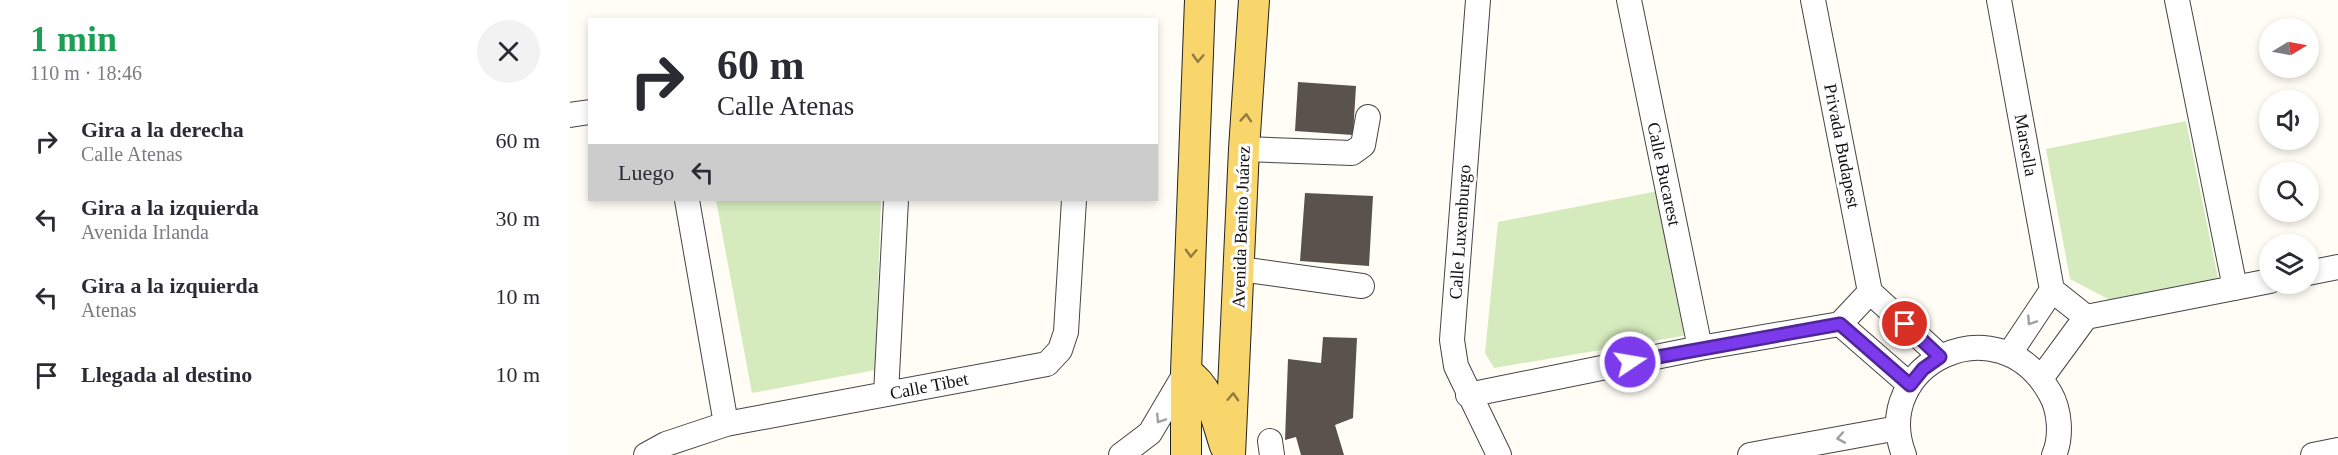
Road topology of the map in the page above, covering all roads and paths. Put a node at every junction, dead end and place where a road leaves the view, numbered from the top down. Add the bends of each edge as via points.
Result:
1 (1200, 0) edge
2 (1254, 0) edge
3 (1478, 0) edge
4 (1629, 0) edge
5 (1813, 0) edge
6 (1999, 0) edge
7 (2177, 0) edge
8 (588, 112) edge
9 (570, 115) edge
10 (1368, 117) dead end
11 (1244, 149) junction
12 (687, 201) edge
13 (896, 201) edge
14 (1074, 201) edge
15 (2338, 267) edge
16 (1240, 268) junction
17 (2319, 271) edge
18 (2259, 283) edge
19 (1362, 286) dead end
20 (2235, 288) junction
21 (2052, 290) junction
22 (1870, 292) junction
23 (2086, 317) junction
24 (1840, 324) junction
25 (1700, 348) junction
26 (2010, 353) junction
27 (1940, 357) junction
28 (1186, 372) junction
29 (2042, 377) junction
30 (1910, 385) junction
31 (886, 394) junction
32 (1468, 395) junction
33 (726, 424) junction
34 (1898, 428) junction
35 (2338, 450) edge
36 (2058, 453) edge
37 (646, 455) edge
38 (1121, 455) edge
39 (1186, 455) edge
40 (1229, 455) edge
41 (1499, 455) edge
42 (1750, 455) edge
43 (1904, 455) edge
44 (2313, 455) edge

1 -> 28 main road
11 -> 2 main road, Avenida Benito Juárez
3 - 32 street, Calle Luxemburgo via 1452,340 1456,366
4 - 25 street, Calle Bucarest
5 - 22 street, Privada Budapest
6 - 21 street, Marsella
7 - 20 street
8 - 9 street
10 - 11 street via 1363,145 1352,153
11 - 16 main road, Avenida Benito Juárez
12 - 33 street
13 - 31 street
14 - 31 street, Calle Tibet via 1066,332 1060,350 1047,364
15 - 17 street
16 - 19 street
40 -> 16 main road, Avenida Benito Juárez
18 - 20 street
20 - 23 street
21 - 23 street
21 -> 26 street
22 - 24 street
22 - 27 street
23 - 29 street
24 - 25 street
24 - 30 street
25 - 32 street
26 - 27 street via 1986,347 1963,348
26 - 29 street
27 - 30 street
28 -> 38 street via 1150,433
28 - 39 main road
28 - 40 main road via 1206,391
29 - 36 street via 2054,399 2059,424
30 - 34 street
31 - 33 street, Calle Tibet
32 - 41 street, Calle Luxemburgo
33 - 37 street, Calle Tibet via 666,444
34 -> 42 street
34 - 43 street
35 - 44 street

